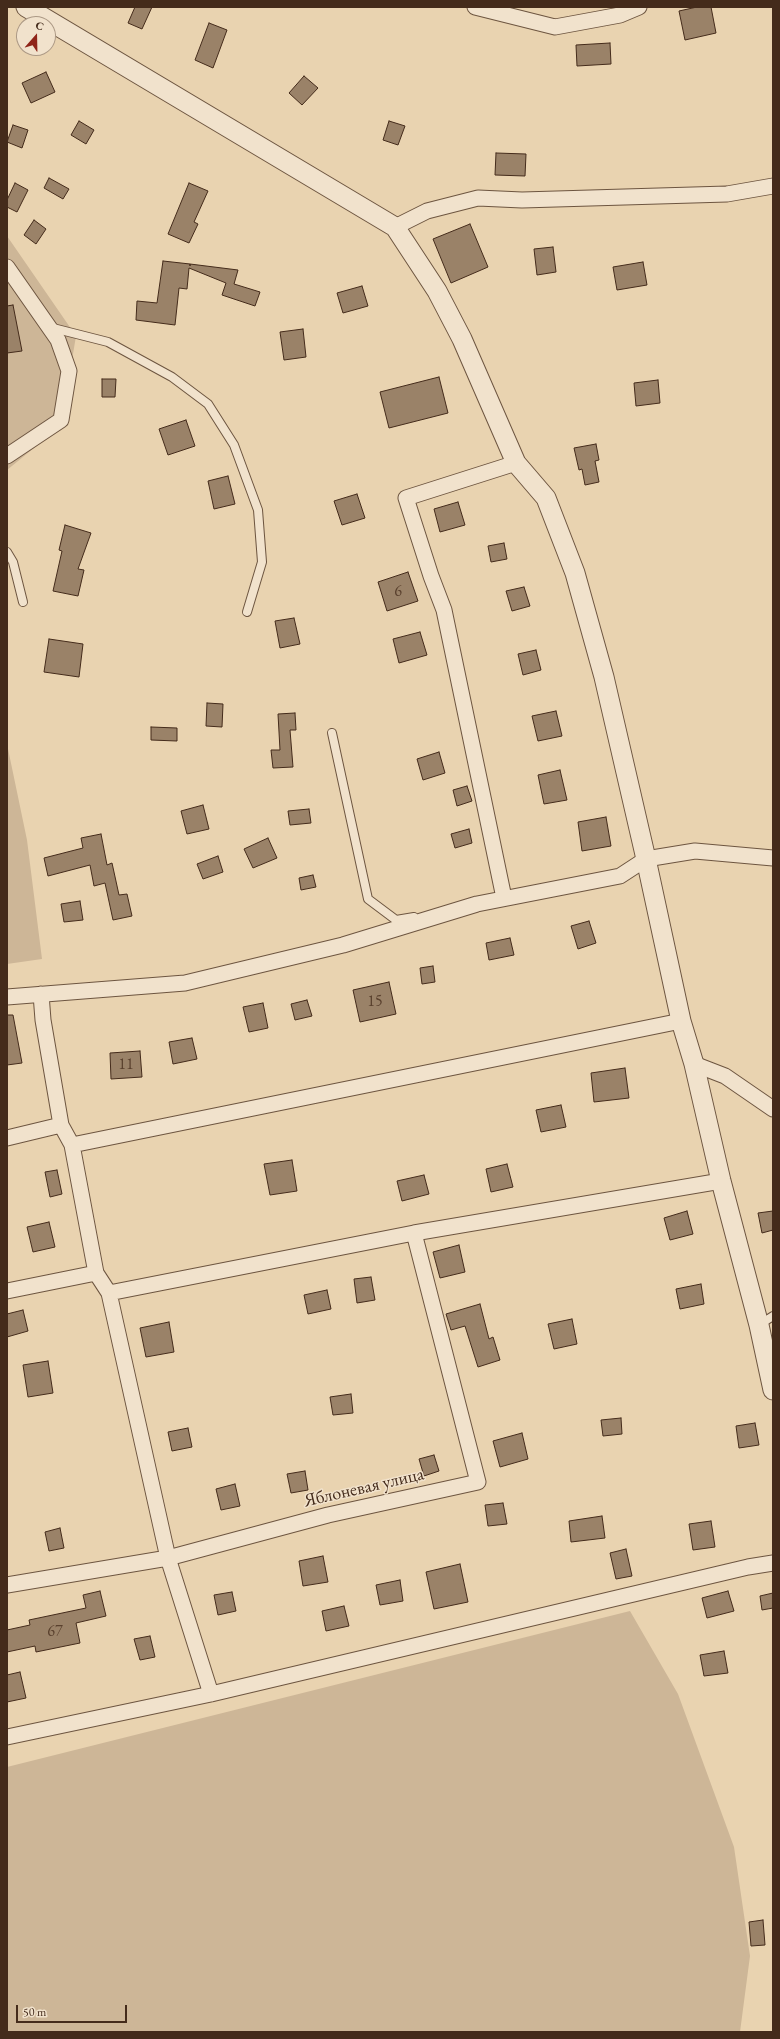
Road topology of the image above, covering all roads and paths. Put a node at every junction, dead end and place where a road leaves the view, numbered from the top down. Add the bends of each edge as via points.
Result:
1 (26, 7) edge
2 (475, 7) edge
3 (639, 7) edge
4 (773, 186) edge
5 (395, 226) junction
6 (7, 267) edge
7 (48, 326) junction
8 (7, 456) edge
9 (516, 464) junction
10 (7, 552) edge
11 (23, 602) dead end
12 (247, 612) dead end
13 (332, 733) dead end
14 (773, 858) edge
15 (646, 859) junction
16 (504, 898) junction
17 (477, 904) junction
18 (41, 994) junction
19 (7, 997) edge
20 (681, 1021) junction
21 (694, 1064) junction
22 (773, 1109) edge
23 (61, 1125) junction
24 (7, 1138) edge
25 (72, 1145) junction
26 (721, 1181) junction
27 (414, 1233) junction
28 (96, 1273) junction
29 (7, 1291) edge
30 (109, 1293) junction
31 (766, 1321) edge
32 (769, 1350) edge
33 (773, 1390) edge
34 (168, 1558) junction
35 (773, 1563) edge
36 (7, 1585) edge
37 (211, 1694) junction
38 (7, 1737) edge

1 - 5 street
2 - 3 street via 555,27 620,15
4 - 5 street via 727,194 522,200 478,198 426,211
5 - 9 street via 437,291 462,339
6 - 7 street
7 - 8 street via 58,340 69,371 61,420
7 - 12 lane via 108,342 172,377 208,404 234,445 258,510 262,562
9 - 15 street via 546,498 575,573 604,677
9 - 16 street via 406,498 444,610
10 - 11 lane via 13,562
13 - 17 lane via 368,899 396,920
14 - 15 street via 695,851
15 - 16 street via 620,876
15 - 20 street
16 - 17 street
17 - 18 street via 342,945 185,983
18 - 19 street
18 - 23 street
20 - 21 street
20 - 25 street
21 - 22 street via 725,1076
21 - 26 street
23 - 24 street
23 - 25 street
25 - 28 street
26 - 27 street
26 - 31 street
27 - 30 street
27 - 34 street, Яблоневая улица via 478,1482 328,1515
28 - 29 street
28 - 30 street
30 - 34 street
31 - 32 street
32 - 33 street
34 - 36 street, Яблоневая улица
34 - 37 street
35 - 37 street
37 - 38 street

